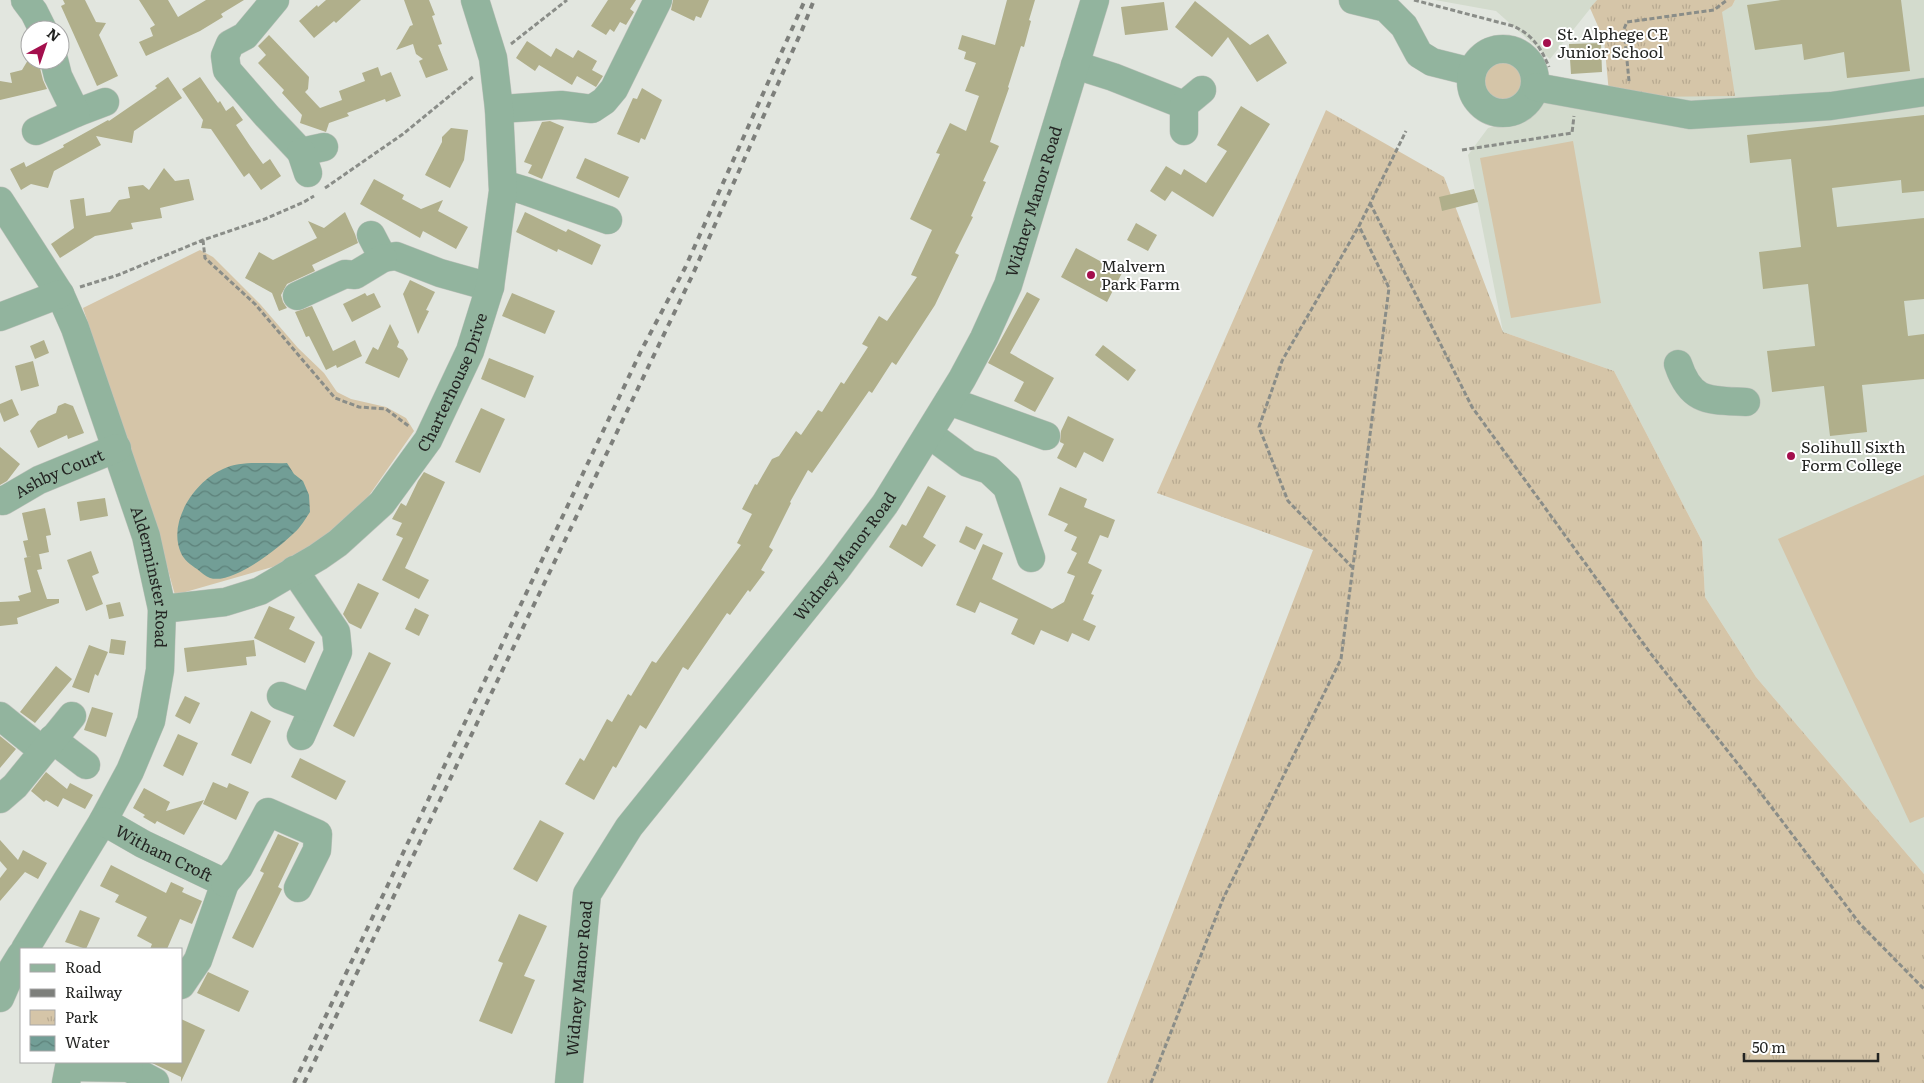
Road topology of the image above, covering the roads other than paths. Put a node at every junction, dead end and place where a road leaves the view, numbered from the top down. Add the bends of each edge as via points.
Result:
1 (25, 0) edge
2 (274, 0) edge
3 (475, 0) edge
4 (658, 0) edge
5 (1095, 0) edge
6 (1353, 0) edge
7 (38, 20) edge
8 (1074, 65) junction
9 (56, 70) edge
10 (1472, 72) junction
11 (1543, 77) junction
12 (1924, 92) edge
13 (105, 102) dead end
14 (499, 109) junction
15 (1190, 109) dead end
16 (76, 113) junction
17 (36, 131) dead end
18 (311, 157) dead end
19 (503, 184) junction
20 (0, 200) edge
21 (608, 220) dead end
22 (490, 287) junction
23 (60, 294) junction
24 (297, 296) dead end
25 (0, 317) edge
26 (1678, 364) dead end
27 (949, 401) junction
28 (1746, 402) dead end
29 (929, 434) junction
30 (1046, 436) dead end
31 (117, 448) junction
32 (1, 504) edge
33 (1031, 558) dead end
34 (294, 570) junction
35 (162, 609) junction
36 (281, 696) dead end
37 (312, 708) junction
38 (0, 716) edge
39 (72, 716) dead end
40 (301, 736) dead end
41 (47, 745) junction
42 (86, 765) dead end
43 (0, 799) edge
44 (103, 822) junction
45 (232, 875) junction
46 (298, 888) dead end
47 (26, 948) edge
48 (20, 957) edge
49 (182, 984) edge
50 (0, 998) edge
51 (130, 1065) edge
52 (155, 1082) edge
53 (66, 1083) edge
54 (569, 1083) edge

1 - 7 street
2 - 18 street via 245,36 230,44 215,59 267,116
3 - 14 street, Charterhouse Drive via 493,58
4 - 14 street via 614,89 604,101 592,108 561,105
5 - 8 street, Widney Manor Road
6 - 10 street via 1386,8 1404,26 1419,54 1432,62
8 - 15 street via 1113,77
8 - 27 street, Widney Manor Road via 1008,285 984,338
9 - 16 street
10 - 11 street via 1484,54 1505,48 1520,54 1532,65 1536,76
10 - 11 street via 1472,91 1476,99 1490,111 1500,113 1519,110
11 - 12 street via 1631,104 1690,115 1832,106
13 - 16 street
14 - 19 street, Charterhouse Drive
16 - 17 street
19 - 21 street
19 - 22 street, Charterhouse Drive
20 - 23 street, Alderminster Road
22 - 24 street via 440,273 377,247 355,275 345,274
22 - 34 street, Charterhouse Drive via 470,351 428,440 382,503 338,543
23 - 25 street
23 - 31 street, Alderminster Road
26 - 28 street via 1683,380 1697,396
27 - 29 street, Widney Manor Road
27 - 30 street
29 - 33 street via 968,463 989,470 1007,487
29 - 54 street, Widney Manor Road via 885,504 836,570 629,826 587,894
31 - 32 street, Ashby Court via 39,480
31 - 35 street, Alderminster Road via 146,536
34 - 35 street, Charterhouse Drive via 260,591 225,602
34 - 37 street via 336,632 338,652
35 - 44 street, Alderminster Road via 160,670 151,721
36 - 37 street
37 - 40 street
38 - 41 street
39 - 41 street
41 - 42 street
41 - 43 street via 15,786
44 - 45 street, Witham Croft via 143,844
44 - 47 street, Alderminster Road
45 - 46 street via 268,812 318,834 316,850
45 - 49 street, Witham Croft via 198,960
48 - 50 street
51 - 52 street
51 - 53 street via 69,1067

